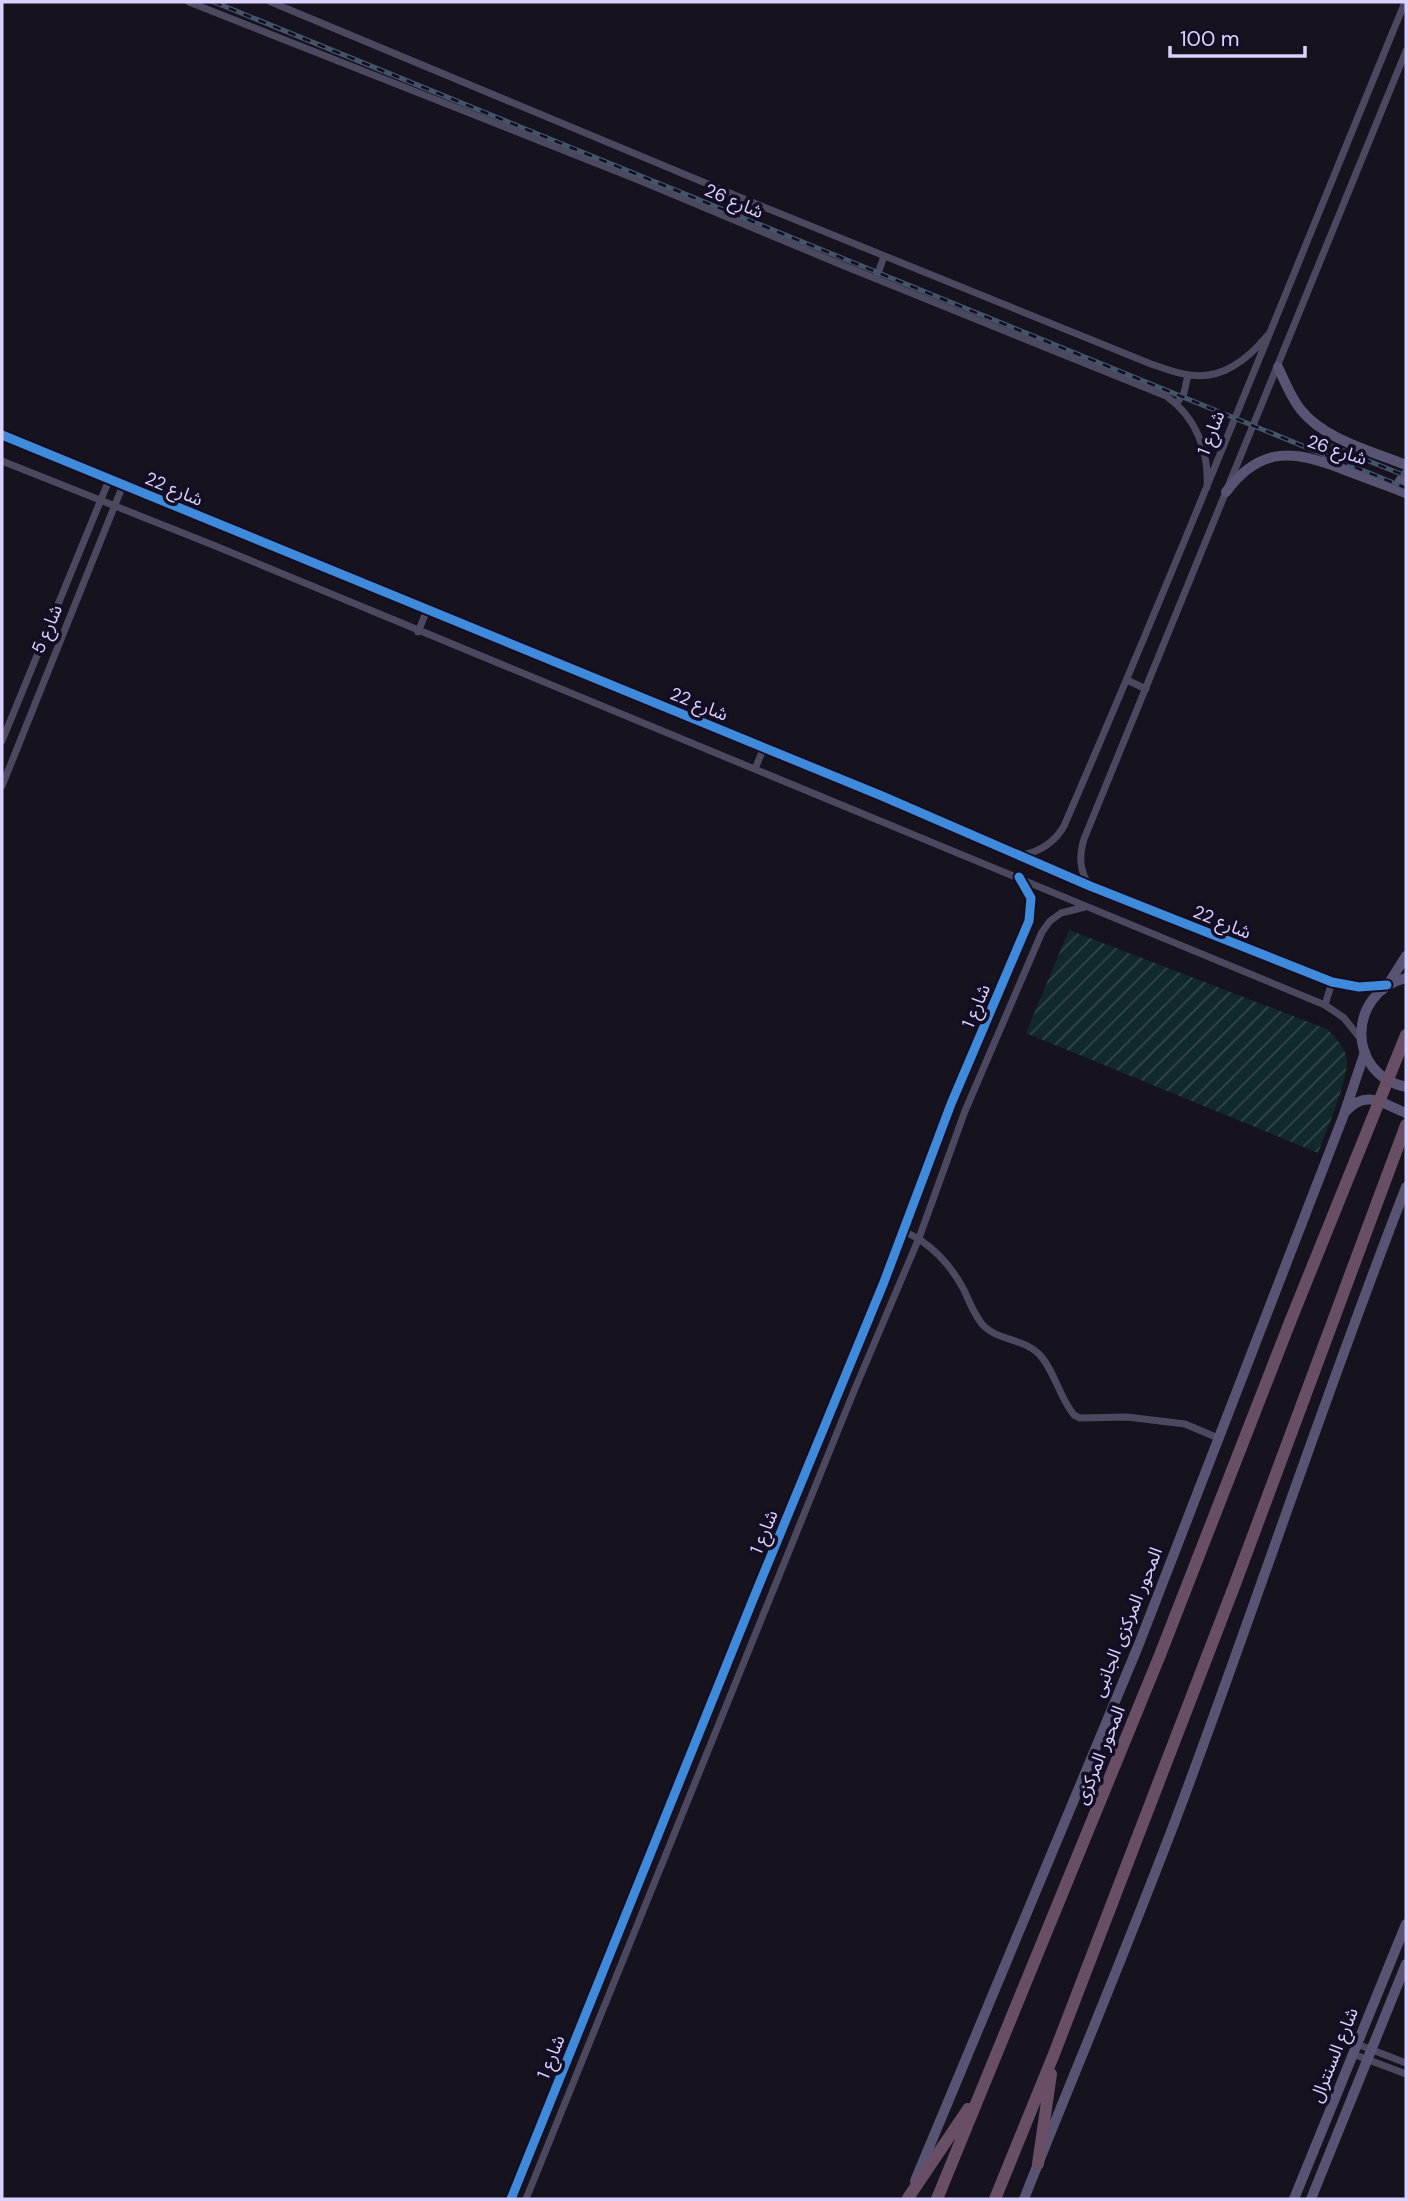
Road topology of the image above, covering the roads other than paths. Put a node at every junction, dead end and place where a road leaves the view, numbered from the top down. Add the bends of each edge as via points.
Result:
1 (189, 2) edge
2 (271, 2) edge
3 (1405, 2) edge
4 (1406, 51) edge
5 (884, 256) junction
6 (876, 279) junction
7 (1267, 336) junction
8 (1278, 367) junction
9 (1188, 375) junction
10 (1177, 403) junction
11 (2, 435) edge
12 (2, 461) edge
13 (1406, 465) edge
14 (1406, 474) edge
15 (109, 480) junction
16 (123, 485) junction
17 (1207, 487) junction
18 (1226, 492) junction
19 (1405, 492) edge
20 (100, 501) junction
21 (115, 507) junction
22 (427, 610) junction
23 (418, 632) junction
24 (1127, 680) junction
25 (1146, 689) junction
26 (2, 741) edge
27 (764, 747) junction
28 (755, 769) junction
29 (2, 786) edge
30 (1022, 856) junction
31 (1019, 877) junction
32 (1090, 886) junction
33 (1089, 907) junction
34 (1406, 956) edge
35 (1406, 978) edge
36 (1332, 982) junction
37 (1387, 985) junction
38 (1325, 1005) junction
39 (1406, 1035) edge
40 (1363, 1047) junction
41 (1406, 1087) edge
42 (1345, 1113) junction
43 (1406, 1113) edge
44 (1406, 1125) edge
45 (1406, 1187) edge
46 (903, 1231) junction
47 (919, 1237) junction
48 (1218, 1438) junction
49 (663, 1824) junction
50 (676, 1830) junction
51 (1406, 1924) edge
52 (1406, 1964) edge
53 (1355, 2049) junction
54 (1054, 2054) junction
55 (1368, 2054) junction
56 (1406, 2063) edge
57 (1406, 2074) edge
58 (983, 2085) junction
59 (1038, 2164) junction
60 (512, 2199) edge
61 (526, 2199) edge
62 (908, 2199) edge
63 (937, 2199) edge
64 (995, 2199) edge
65 (1024, 2199) edge
66 (1294, 2199) edge
67 (1311, 2199) edge

1 - 6 street, شارع 26
2 - 5 street, شارع 26
3 - 7 street, شارع 1
4 - 8 street, شارع 1
5 - 6 street
5 - 9 street, شارع 26
6 - 10 street, شارع 26
7 - 9 street, شارع 26 via 1233,366 1211,375
7 - 17 street, شارع 1
8 - 13 main road, شارع 26 via 1311,421 1335,436
8 - 18 street, شارع 1
9 - 10 street
10 - 17 street, شارع 26 via 1201,441
11 - 15 street, شارع 22
12 - 20 street, شارع 22
14 - 19 main road via 1400,481
15 - 16 street, شارع 22
15 - 20 street, شارع 5
16 - 21 street, شارع 5
16 - 22 street, شارع 22
17 - 24 street, شارع 1
18 - 19 main road, شارع 26 via 1255,464 1291,454
18 - 25 street, شارع 1
20 - 21 street, شارع 22
20 - 26 street, شارع 5
21 - 23 street, شارع 22
21 - 29 street, شارع 5
22 - 23 street
22 - 27 street, شارع 22
23 - 28 street, شارع 22
24 - 25 street
24 - 30 street, شارع 1 via 1060,834 1047,846
25 - 32 street, شارع 1 via 1084,839 1080,862
27 - 28 street
27 - 30 street, شارع 22
28 - 31 street, شارع 22
30 - 32 street, شارع 22
31 - 33 street, شارع 22
31 - 46 street, شارع 1 via 1031,898 1029,921
32 - 36 street, شارع 22
33 - 38 street, شارع 22
33 - 47 street, شارع 1 via 1061,913 1042,932 965,1111
34 - 37 main road, المحور المركزى الجانبى
35 - 37 main road
36 - 37 street, شارع 22 via 1359,987
36 - 38 street
37 - 40 main road, المحور المركزى الجانبى via 1368,1006 1362,1024
38 - 40 street, شارع 22 via 1344,1018
39 - 58 highway, المحور المركزى, bridge
40 - 41 main road via 1382,1076
40 - 42 main road, المحور المركزى الجانبى
42 - 43 main road via 1371,1098
42 - 48 main road, المحور المركزى الجانبى
44 - 54 highway
45 - 59 main road via 1182,1802
46 - 47 street
46 - 49 street, شارع 1
47 - 48 street via 958,1279 982,1324 1039,1354 1073,1415 1185,1424
47 - 50 street, شارع 1
48 - 62 main road, المحور المركزى الجانبى via 1139,1644
49 - 50 street
49 - 60 street, شارع 1
50 - 61 street, شارع 1
51 - 53 main road, شارع السنترال
52 - 55 main road, شارع السنترال
53 - 55 street
53 - 66 main road, شارع السنترال
54 - 59 highway
54 - 64 highway
55 - 56 street
55 - 57 street
55 - 67 main road, شارع السنترال
58 - 62 highway
58 - 63 highway, المحور المركزى
59 - 65 main road

